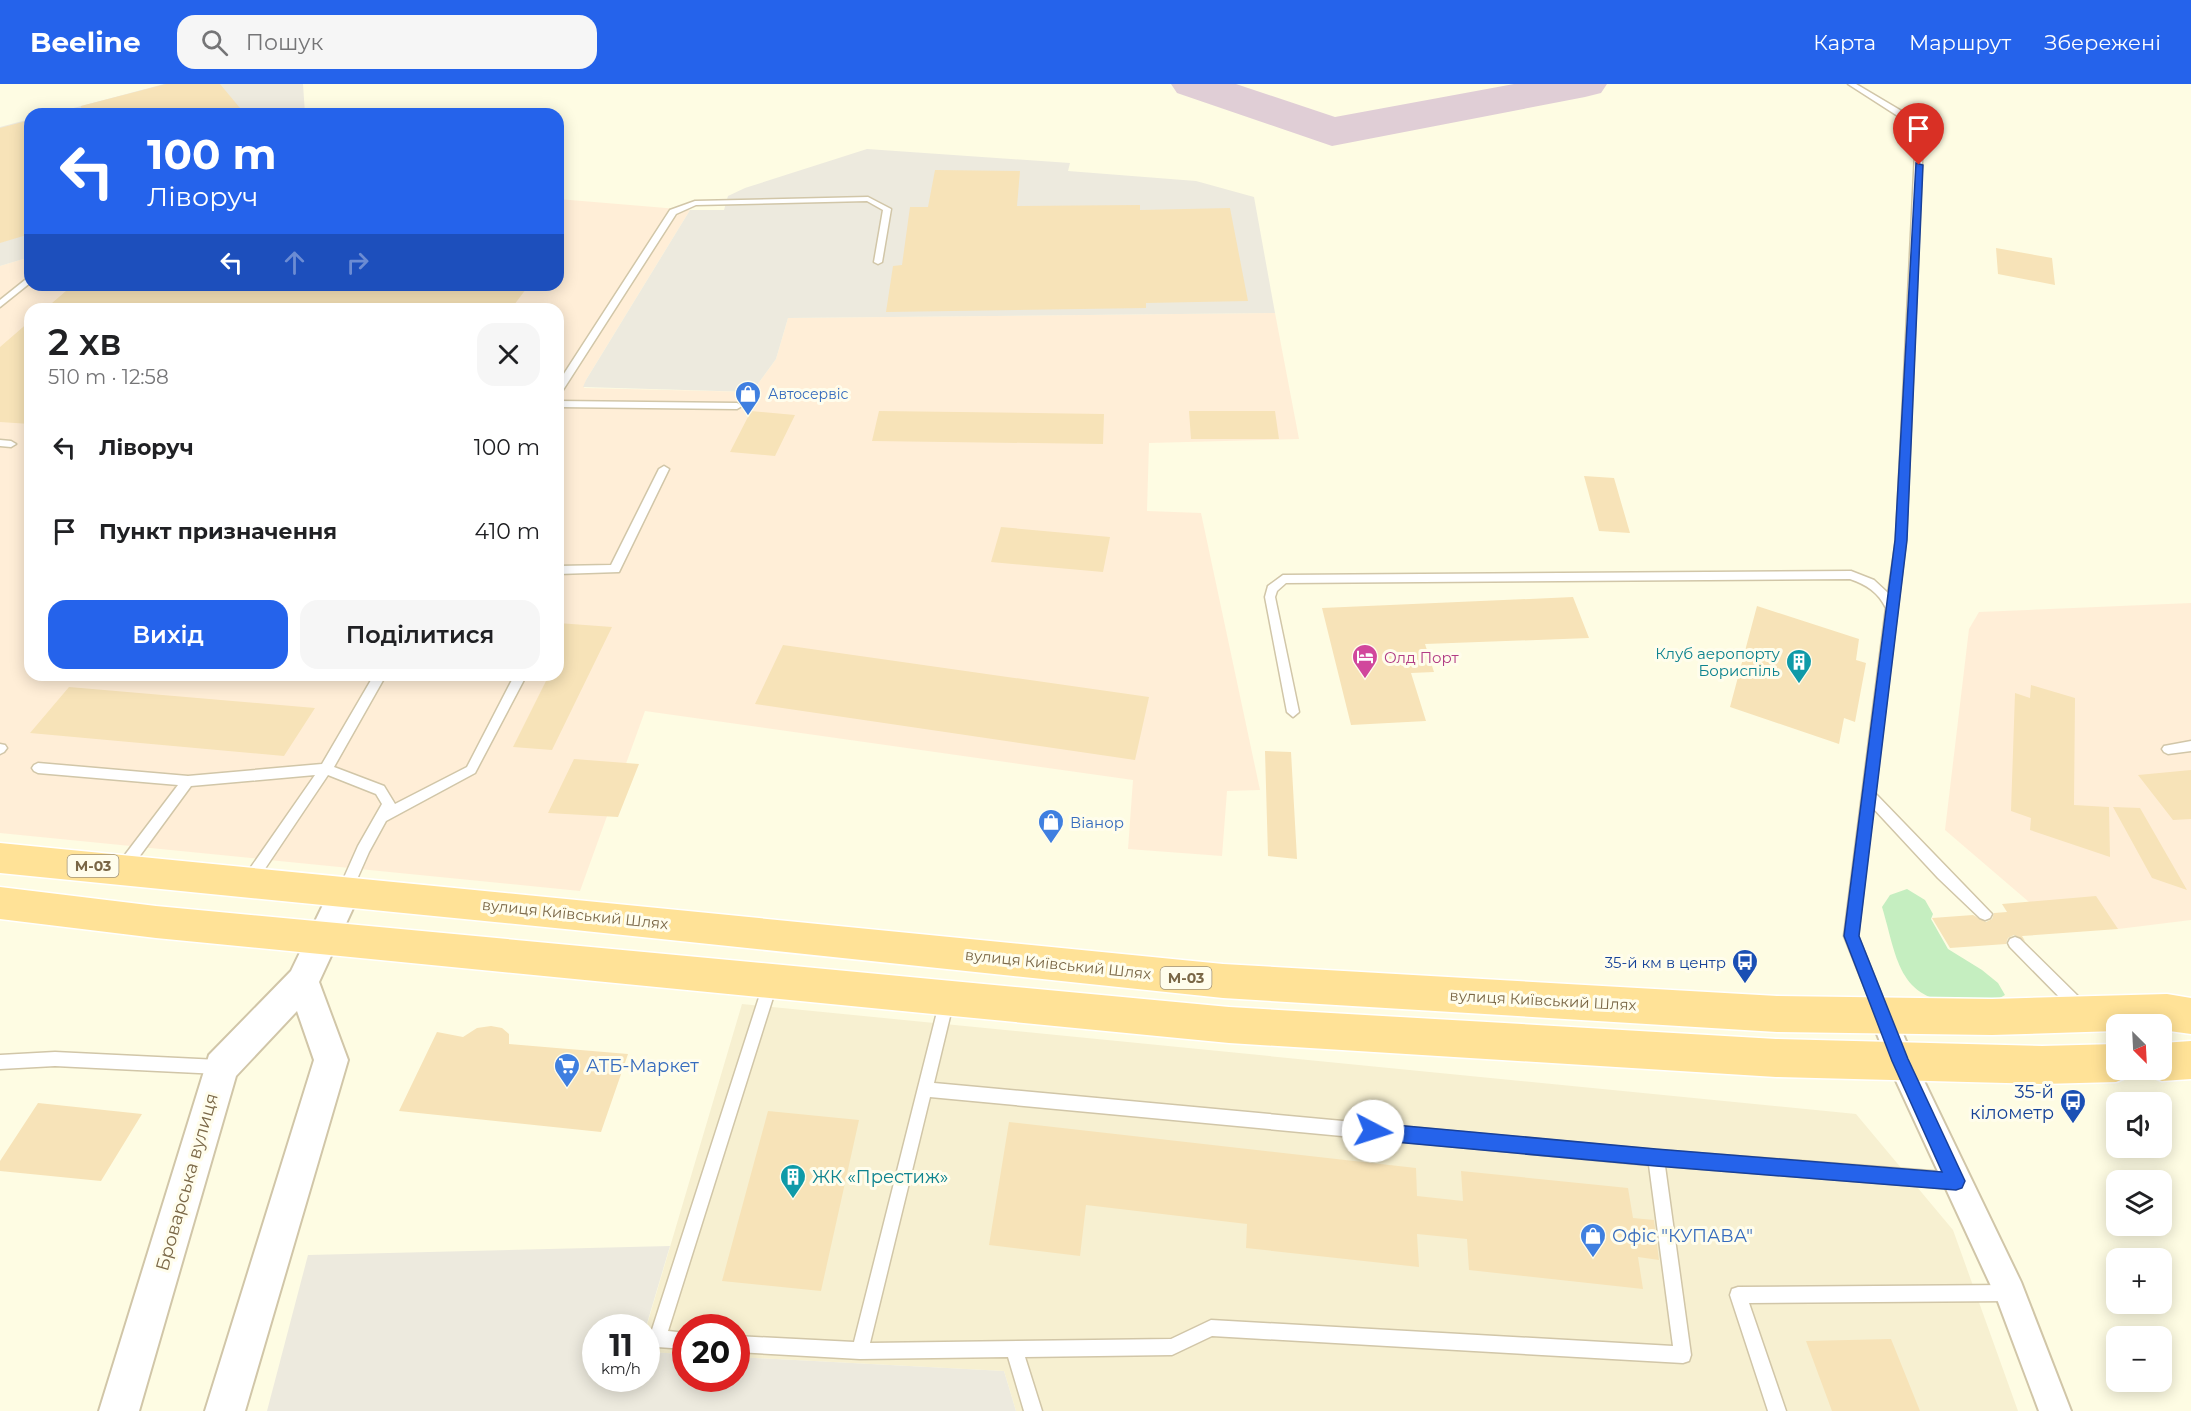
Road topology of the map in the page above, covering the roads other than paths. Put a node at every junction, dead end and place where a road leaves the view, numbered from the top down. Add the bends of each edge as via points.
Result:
1 (1851, 84) edge
2 (1920, 115) dead end
3 (1920, 132) junction
4 (878, 262) dead end
5 (24, 284) edge
6 (0, 304) edge
7 (564, 381) edge
8 (564, 404) edge
9 (737, 406) dead end
10 (0, 443) edge
11 (11, 444) dead end
12 (664, 469) dead end
13 (564, 570) edge
14 (1892, 608) junction
15 (377, 681) edge
16 (517, 681) edge
17 (1293, 712) dead end
18 (2191, 746) edge
19 (2168, 749) dead end
20 (38, 768) dead end
21 (326, 769) junction
22 (188, 781) junction
23 (1868, 794) junction
24 (379, 819) junction
25 (0, 858) edge
26 (122, 869) junction
27 (249, 881) junction
28 (345, 891) junction
29 (0, 903) edge
30 (1985, 914) dead end
31 (324, 938) junction
32 (2015, 943) dead end
33 (771, 981) junction
34 (303, 982) junction
35 (948, 998) junction
36 (2086, 1014) junction
37 (1883, 1016) junction
38 (2191, 1016) edge
39 (2191, 1060) edge
40 (1900, 1061) junction
41 (2172, 1061) edge
42 (0, 1062) edge
43 (2106, 1063) edge
44 (221, 1067) junction
45 (925, 1089) junction
46 (1656, 1158) junction
47 (1956, 1181) junction
48 (2010, 1293) junction
49 (672, 1340) edge
50 (750, 1345) edge
51 (1014, 1349) junction
52 (860, 1351) junction
53 (119, 1411) edge
54 (225, 1411) edge
55 (1033, 1411) edge
56 (1777, 1411) edge
57 (2055, 1411) edge

1 - 3 lane via 1907,118
2 - 3 lane
3 - 14 lane via 1901,540
4 - 7 lane via 887,209 868,199 685,206 673,212
5 - 6 lane
8 - 9 lane
10 - 11 lane
12 - 13 lane via 615,569
14 - 17 lane via 1876,584 1851,574 1283,579 1272,589 1270,597
14 - 23 lane
15 - 21 lane
16 - 24 lane via 471,770
18 - 19 lane
20 - 22 lane
21 - 22 lane
21 - 24 lane via 380,790 388,804
21 - 27 lane
22 - 26 lane
23 - 30 lane
23 - 37 lane via 1851,936
24 - 28 lane
25 - 26 highway, вулиця Київський Шлях / М-03
26 - 27 highway, вулиця Київський Шлях / М-03
27 - 28 highway, вулиця Київський Шлях / М-03
28 - 31 street, Броварська вулиця
28 - 37 highway, вулиця Київський Шлях / М-03 via 1223,981 1777,1014
29 - 31 highway
31 - 33 highway
31 - 34 street, Броварська вулиця
32 - 36 lane
33 - 35 highway
33 - 49 lane via 657,1339
34 - 44 street, Броварська вулиця
34 - 54 street via 331,1060
35 - 40 highway via 1229,1025 1776,1058
35 - 45 lane
36 - 37 highway, вулиця Київський Шлях / М-03
36 - 38 highway, вулиця Київський Шлях / М-03 via 2167,1012
37 - 40 street
39 - 41 highway
40 - 43 highway
40 - 47 street
42 - 44 lane via 55,1059
44 - 53 street, Броварська вулиця
45 - 46 lane
45 - 52 lane
46 - 47 lane
46 - 51 lane via 1683,1355 1211,1328 1172,1347
47 - 48 street
48 - 56 lane via 1738,1295
48 - 57 street
50 - 52 lane
51 - 52 lane
51 - 55 lane

